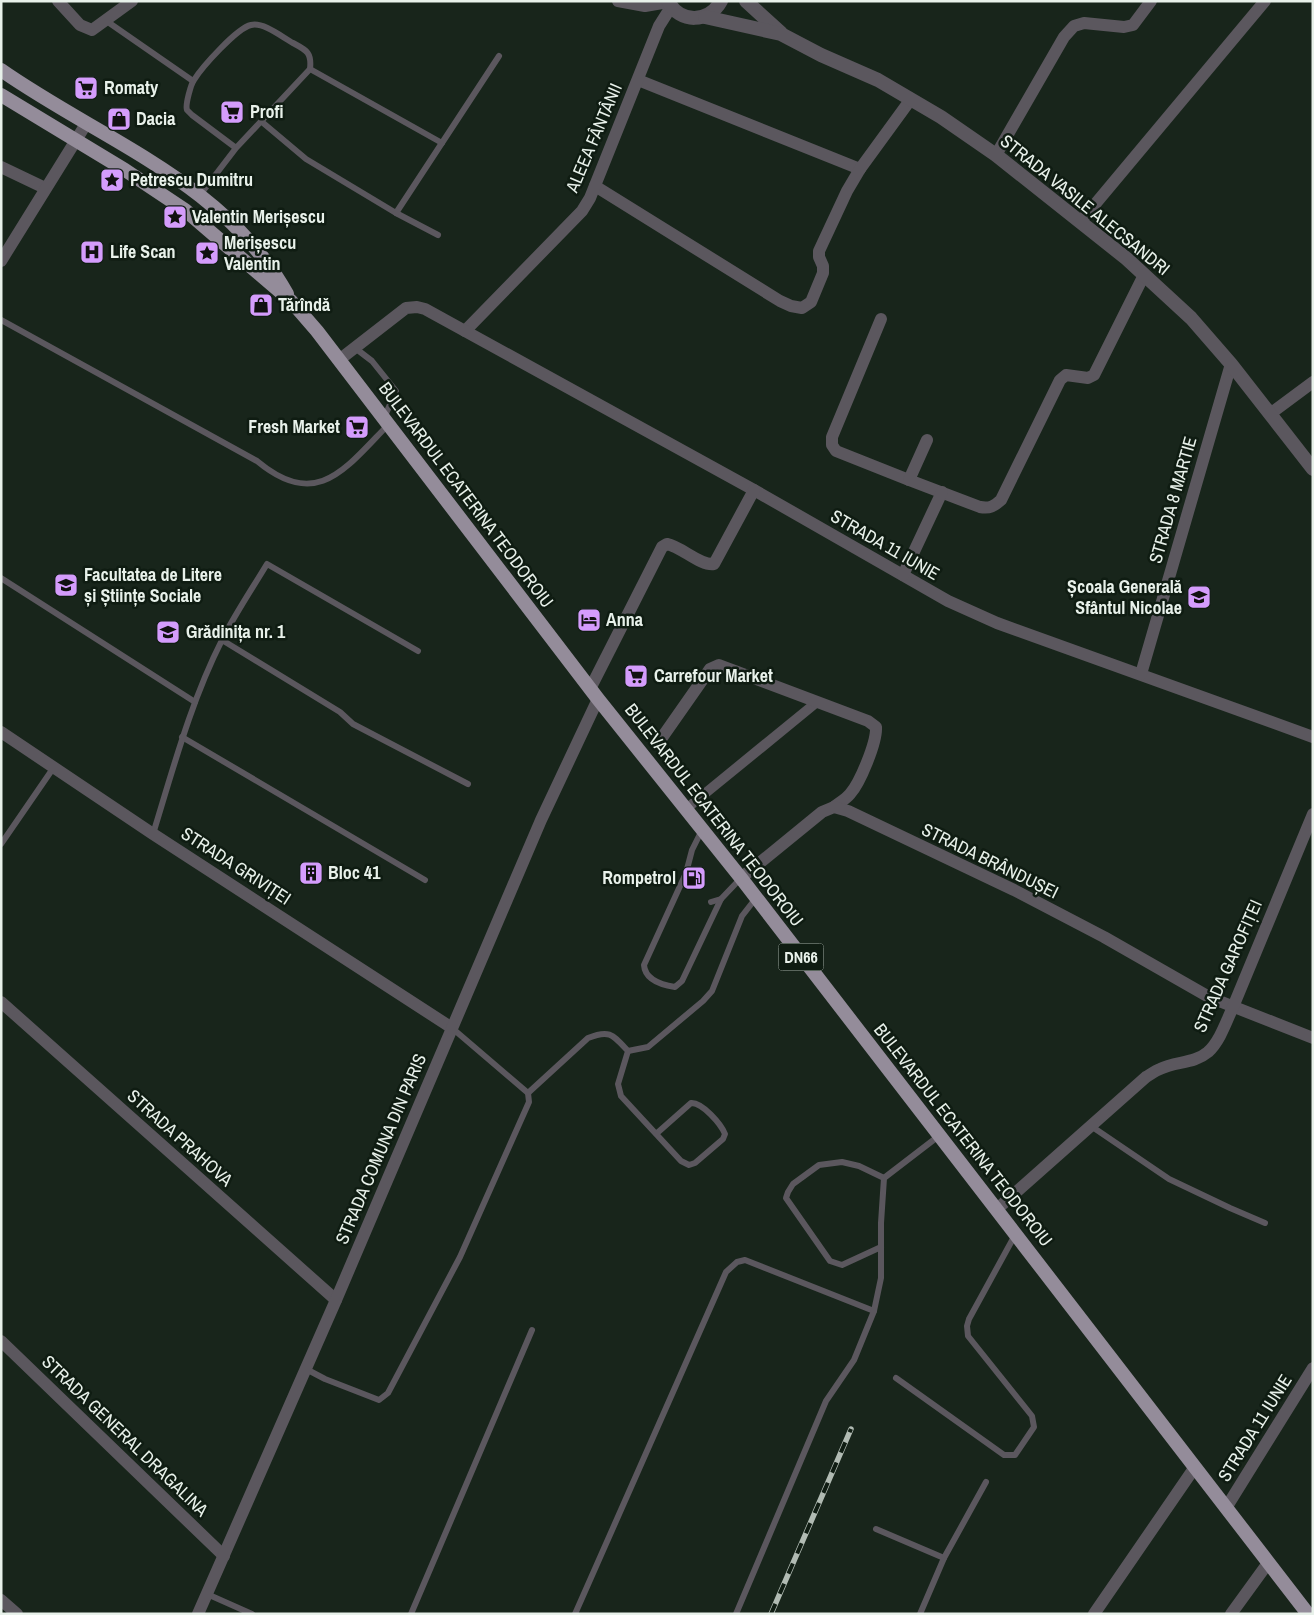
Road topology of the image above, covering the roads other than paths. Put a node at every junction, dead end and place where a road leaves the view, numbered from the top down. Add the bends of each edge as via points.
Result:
1 (58, 1) edge
2 (132, 1) edge
3 (618, 1) edge
4 (721, 1) edge
5 (746, 1) edge
6 (1151, 1) edge
7 (1265, 1) edge
8 (669, 3) edge
9 (705, 17) junction
10 (105, 20) junction
11 (781, 34) junction
12 (499, 56) dead end
13 (310, 68) junction
14 (1, 70) edge
15 (638, 80) junction
16 (192, 81) junction
17 (1, 95) edge
18 (911, 99) junction
19 (262, 122) junction
20 (86, 124) junction
21 (75, 141) junction
22 (442, 143) junction
23 (236, 148) junction
24 (996, 155) junction
25 (1, 167) edge
26 (860, 169) junction
27 (595, 186) junction
28 (45, 188) junction
29 (200, 195) junction
30 (396, 213) junction
31 (1081, 222) junction
32 (438, 235) dead end
33 (1, 261) edge
34 (1144, 275) junction
35 (291, 301) junction
36 (881, 318) dead end
37 (1, 320) edge
38 (464, 332) junction
39 (354, 348) junction
40 (339, 360) junction
41 (1231, 364) junction
42 (1313, 382) edge
43 (1270, 414) junction
44 (386, 421) junction
45 (927, 440) dead end
46 (1313, 469) edge
47 (909, 480) junction
48 (754, 490) junction
49 (942, 492) junction
50 (902, 575) junction
51 (1, 578) edge
52 (222, 640) junction
53 (418, 651) dead end
54 (1141, 674) junction
55 (594, 694) junction
56 (196, 702) junction
57 (818, 702) junction
58 (1, 732) edge
59 (182, 737) junction
60 (1313, 737) edge
61 (660, 739) dead end
62 (54, 767) junction
63 (468, 784) dead end
64 (834, 807) junction
65 (686, 809) junction
66 (1313, 814) edge
67 (702, 830) junction
68 (154, 834) junction
69 (1, 844) edge
70 (686, 873) junction
71 (741, 878) junction
72 (426, 880) dead end
73 (690, 887) dead end
74 (756, 898) junction
75 (721, 899) junction
76 (710, 902) dead end
77 (1, 1002) edge
78 (1233, 1007) junction
79 (452, 1028) junction
80 (1313, 1038) edge
81 (628, 1051) junction
82 (528, 1093) junction
83 (1091, 1126) junction
84 (656, 1134) junction
85 (940, 1135) junction
86 (884, 1178) junction
87 (997, 1209) junction
88 (1265, 1223) dead end
89 (1016, 1234) junction
90 (881, 1247) junction
91 (336, 1300) junction
92 (874, 1311) junction
93 (532, 1330) dead end
94 (1, 1340) edge
95 (1313, 1368) edge
96 (306, 1369) junction
97 (896, 1378) dead end
98 (1195, 1467) junction
99 (986, 1482) dead end
100 (1226, 1508) junction
101 (876, 1529) dead end
102 (224, 1556) junction
103 (944, 1558) junction
104 (1268, 1563) junction
105 (207, 1594) junction
106 (1, 1600) edge
107 (17, 1614) edge
108 (198, 1614) edge
109 (252, 1614) edge
110 (411, 1614) edge
111 (575, 1614) edge
112 (736, 1614) edge
113 (920, 1614) edge
114 (1094, 1614) edge
115 (1230, 1614) edge
116 (1308, 1614) edge

1 - 10 street via 80,25 92,30
2 - 10 street
3 - 8 street via 646,6
4 - 9 street
5 - 11 street, STRADA VASILE ALECSANDRI
6 - 24 street via 1134,25 1084,23 1074,26
7 - 31 street
8 - 9 street, STRADA VASILE ALECSANDRI via 686,17
8 - 15 street, ALEEA FÂNTÂNII
9 - 11 street, STRADA VASILE ALECSANDRI
10 - 16 lane
11 - 18 street, STRADA VASILE ALECSANDRI
12 - 22 lane
13 - 16 lane via 311,59 306,50 264,27 252,24 229,40
13 - 19 lane
13 - 22 lane
14 - 20 main road, BULEVARDUL ECATERINA TEODOROIU / DN66
15 - 26 street
15 - 27 street, ALEEA FÂNTÂNII
16 - 23 lane via 187,110
17 - 21 main road, BULEVARDUL ECATERINA TEODOROIU / DN66
18 - 24 street, STRADA VASILE ALECSANDRI
18 - 26 street
19 - 23 lane
19 - 30 lane via 306,159
20 - 21 street
20 - 29 main road, BULEVARDUL ECATERINA TEODOROIU / DN66 via 174,175
21 - 28 street
21 - 35 main road, BULEVARDUL ECATERINA TEODOROIU / DN66 via 179,206
22 - 30 lane
23 - 29 lane
24 - 31 street, STRADA VASILE ALECSANDRI
25 - 28 street
26 - 27 street via 819,251 823,273 811,302 802,308 780,301
27 - 38 street, ALEEA FÂNTÂNII via 582,210
28 - 33 street
29 - 35 main road, BULEVARDUL ECATERINA TEODOROIU / DN66 via 262,255
30 - 32 lane
31 - 34 street, STRADA VASILE ALECSANDRI
34 - 41 street, STRADA VASILE ALECSANDRI via 1191,318
34 - 49 street via 1094,375 1088,378 1066,375 1060,380 1001,500 988,509
35 - 40 main road, BULEVARDUL ECATERINA TEODOROIU / DN66
36 - 47 street via 832,437 832,445 836,451
37 - 44 lane via 257,461 272,473 299,484 333,477 350,464
38 - 39 street, STRADA 11 IUNIE via 425,309 406,308
38 - 48 street, STRADA 11 IUNIE
39 - 40 street, STRADA 11 IUNIE
39 - 44 lane via 372,360 396,392
40 - 44 main road, BULEVARDUL ECATERINA TEODOROIU / DN66
41 - 43 street, STRADA VASILE ALECSANDRI
41 - 54 street, STRADA 8 MARTIE
42 - 43 street
43 - 46 street, STRADA VASILE ALECSANDRI
44 - 55 main road, BULEVARDUL ECATERINA TEODOROIU / DN66
45 - 47 street
47 - 49 street
48 - 50 street, STRADA 11 IUNIE
48 - 55 street, STRADA COMUNA DIN PARIS via 714,564 706,564 674,546 667,544 662,547
49 - 50 street
50 - 54 street, STRADA 11 IUNIE via 996,623
51 - 56 lane
52 - 53 lane via 267,564
52 - 56 lane
52 - 63 lane via 340,712 353,724
54 - 60 street, STRADA 11 IUNIE
55 - 65 main road, BULEVARDUL ECATERINA TEODOROIU / DN66
55 - 79 street, STRADA COMUNA DIN PARIS
56 - 59 lane
57 - 61 street via 719,665 710,669
57 - 64 street via 876,727 877,737 858,782 850,794
57 - 65 street
58 - 62 street, STRADA GRIVIȚEI
59 - 68 lane
59 - 72 lane
62 - 68 street, STRADA GRIVIȚEI
62 - 69 lane
64 - 71 street via 822,812
64 - 78 street, STRADA BRÂNDUȘEI via 1014,890
65 - 67 main road, BULEVARDUL ECATERINA TEODOROIU / DN66
66 - 78 street, STRADA GAROFIȚEI
67 - 70 lane
67 - 71 main road, BULEVARDUL ECATERINA TEODOROIU / DN66
68 - 79 street, STRADA GRIVIȚEI
70 - 73 lane
70 - 75 lane via 644,965 647,976 667,986 675,987 682,981
71 - 74 main road, BULEVARDUL ECATERINA TEODOROIU / DN66
71 - 75 lane
74 - 81 lane via 742,916 712,991 703,1002 648,1047
74 - 85 main road, BULEVARDUL ECATERINA TEODOROIU / DN66
75 - 76 lane
77 - 91 street, STRADA PRAHOVA
78 - 80 street, STRADA BRÂNDUȘEI
78 - 83 street, STRADA GAROFIȚEI via 1209,1051 1189,1062 1160,1068
79 - 82 lane
79 - 91 street, STRADA COMUNA DIN PARIS
81 - 82 lane via 609,1034 600,1033 588,1038
81 - 84 lane via 618,1084 621,1096
82 - 96 lane via 529,1102 460,1257 388,1393 379,1400
83 - 87 street, STRADA GAROFIȚEI
83 - 88 lane via 1169,1179
84 - 84 lane via 681,1161 689,1164 695,1163 725,1134 695,1102
85 - 86 lane
85 - 87 main road, BULEVARDUL ECATERINA TEODOROIU / DN66
86 - 90 lane
86 - 90 lane via 842,1162 819,1165 793,1184 786,1198 830,1261 842,1265
87 - 89 main road, BULEVARDUL ECATERINA TEODOROIU / DN66
89 - 97 lane via 967,1326 968,1336 1032,1416 1034,1427 1015,1455 1004,1455
89 - 98 main road, BULEVARDUL ECATERINA TEODOROIU / DN66
90 - 92 lane via 882,1278
91 - 96 street, STRADA COMUNA DIN PARIS
92 - 111 lane via 745,1260 737,1262 726,1272
92 - 112 lane via 854,1360 826,1401
93 - 110 lane
94 - 102 street, STRADA GENERAL DRAGALINA
95 - 100 street, STRADA 11 IUNIE
96 - 102 street, STRADA COMUNA DIN PARIS
98 - 100 main road, BULEVARDUL ECATERINA TEODOROIU / DN66
98 - 114 street
99 - 103 lane
100 - 104 main road, BULEVARDUL ECATERINA TEODOROIU / DN66
101 - 103 lane
102 - 105 street, STRADA COMUNA DIN PARIS
103 - 113 lane
104 - 115 street
104 - 116 main road, BULEVARDUL ECATERINA TEODOROIU / DN66
105 - 108 street, STRADA COMUNA DIN PARIS
105 - 109 lane
106 - 107 street

